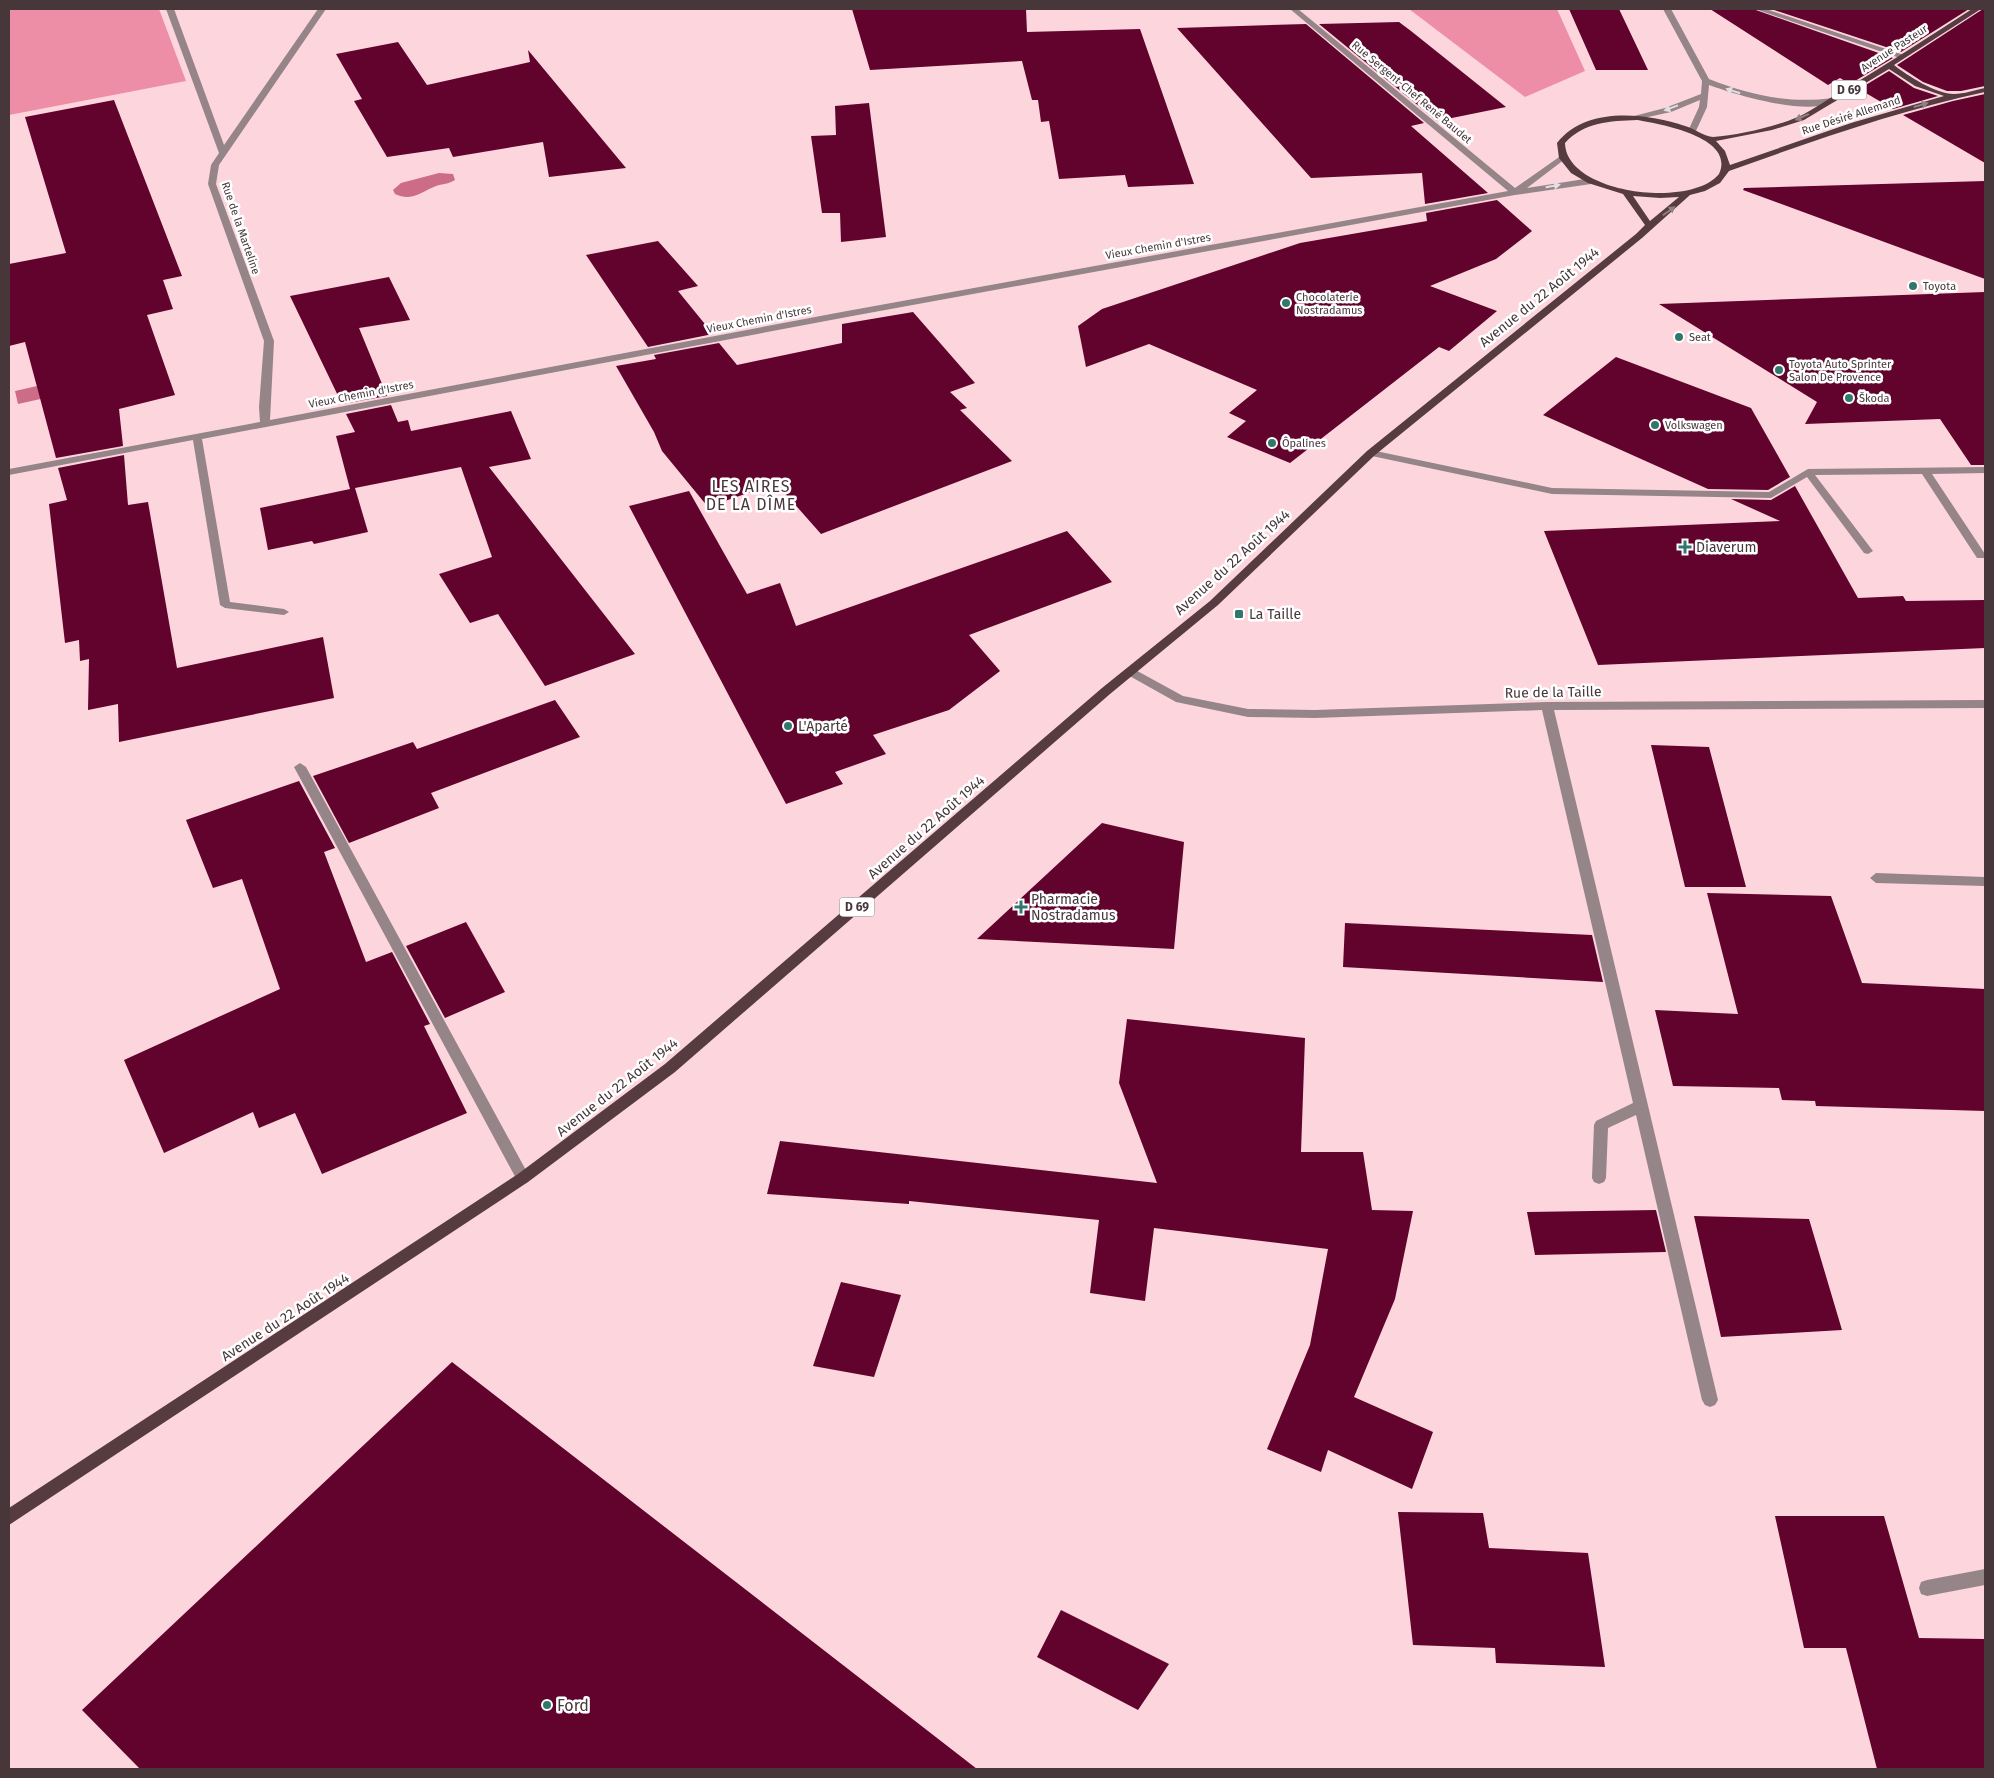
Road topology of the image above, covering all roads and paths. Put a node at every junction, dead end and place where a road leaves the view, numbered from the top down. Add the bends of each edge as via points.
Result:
1 (170, 9) edge
2 (322, 9) edge
3 (1294, 9) edge
4 (1667, 9) edge
5 (1759, 9) edge
6 (1977, 9) edge
7 (1903, 56) junction
8 (1889, 65) junction
9 (1706, 81) junction
10 (1985, 90) edge
11 (1704, 95) junction
12 (1953, 96) junction
13 (1833, 100) junction
14 (1636, 118) junction
15 (1692, 131) junction
16 (1708, 140) junction
17 (223, 153) junction
18 (1562, 156) junction
19 (1725, 169) junction
20 (1591, 181) junction
21 (1515, 192) junction
22 (1626, 192) junction
23 (1686, 194) junction
24 (1649, 225) junction
25 (265, 424) junction
26 (197, 436) junction
27 (1371, 453) junction
28 (1925, 470) junction
29 (1985, 470) edge
30 (9, 472) edge
31 (1808, 472) junction
32 (1868, 551) dead end
33 (1981, 556) dead end
34 (284, 612) dead end
35 (1130, 671) junction
36 (1985, 704) edge
37 (1547, 706) junction
38 (300, 767) dead end
39 (1876, 878) dead end
40 (1985, 882) edge
41 (1641, 1106) junction
42 (523, 1178) junction
43 (1599, 1178) dead end
44 (1710, 1400) dead end
45 (9, 1517) edge
46 (1985, 1576) edge
47 (1927, 1588) dead end

1 - 17 street
2 - 17 street, Rue de la Marteline
3 - 21 street, Rue Sergent-Chef René Baudet
4 - 9 street
5 - 7 street
6 - 7 main road, Avenue Pasteur / D 69
7 - 8 main road, Avenue Pasteur / D 69
8 - 12 main road via 1929,90
8 - 13 main road, Avenue Pasteur / D 69
9 - 11 street
13 -> 9 street via 1808,105 1782,103
10 - 12 main road, Rue Désiré Allemand
11 -> 14 street via 1668,110
11 - 15 street
19 -> 12 main road, Rue Désiré Allemand via 1882,116
13 -> 16 main road, Avenue Pasteur / D 69 via 1802,118 1772,128
14 - 15 main road via 1656,120
14 - 18 main road via 1586,123 1569,132 1560,143
15 - 16 main road
16 - 19 main road via 1724,156
17 - 25 street, Rue de la Marteline via 214,165 212,184 269,341
18 - 20 main road via 1578,174
18 - 21 street, Vieux Chemin d'Istres
19 - 23 main road via 1716,182
21 -> 20 street, Vieux Chemin d'Istres
20 - 22 main road
21 - 25 street, Vieux Chemin d'Istres
22 - 23 main road
22 - 24 main road
24 -> 23 main road, Avenue du 22 Août 1944 / D 69 via 1678,205
24 - 27 main road, Avenue du 22 Août 1944 / D 69
25 - 26 street, Vieux Chemin d'Istres
26 - 30 street, Vieux Chemin d'Istres
26 - 34 street via 225,605
27 - 31 street via 1552,491 1771,495
27 - 35 main road, Avenue du 22 Août 1944 / D 69 via 1214,603
28 - 29 street
28 - 31 street
28 - 33 street
31 - 32 street
35 - 37 street, Rue de la Taille via 1180,699 1248,713 1316,714
35 - 42 main road, Avenue du 22 Août 1944 / D 69 via 670,1068
36 - 37 street, Rue de la Taille
37 - 41 street
38 - 42 street
39 - 40 street
41 - 43 street via 1601,1125
41 - 44 street
42 - 45 main road, Avenue du 22 Août 1944 / D 69
46 - 47 street

